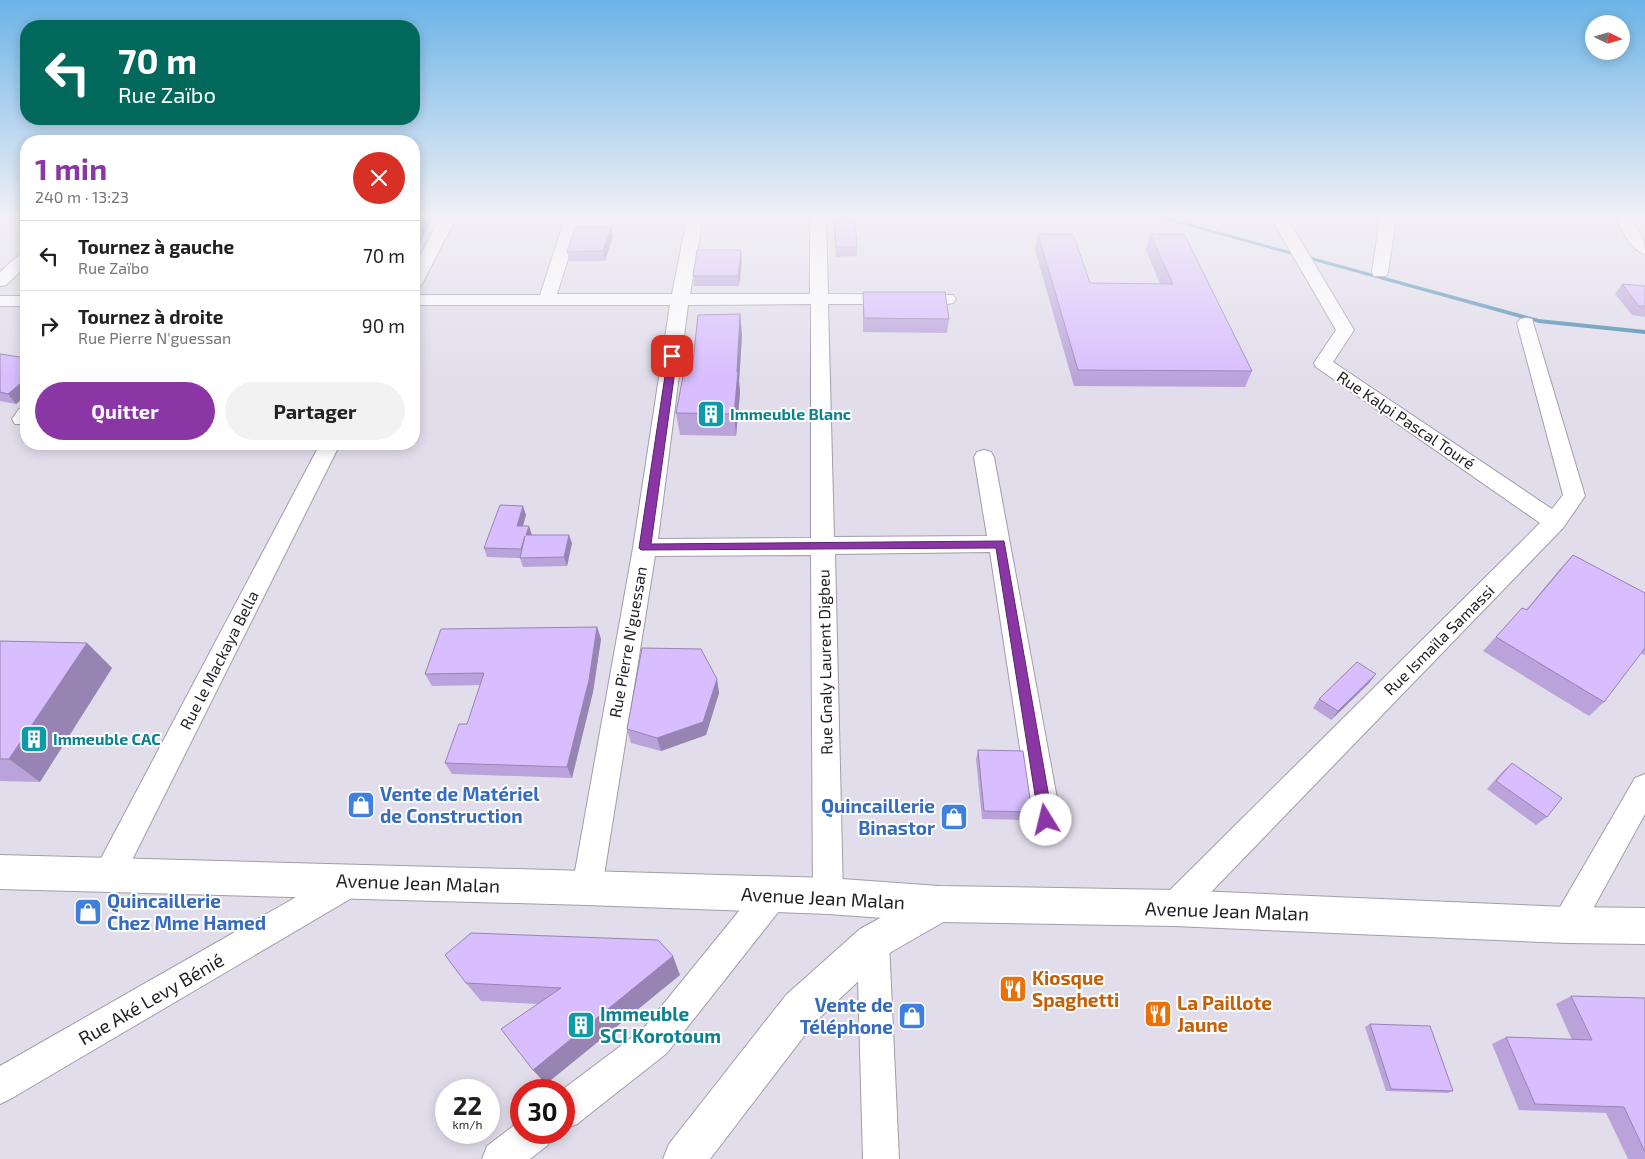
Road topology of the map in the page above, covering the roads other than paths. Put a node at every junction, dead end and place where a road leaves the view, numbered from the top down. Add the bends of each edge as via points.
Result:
1 (10, 272) edge
2 (556, 272) edge
3 (685, 272) edge
4 (819, 272) edge
5 (1311, 272) edge
6 (0, 281) edge
7 (680, 299) junction
8 (820, 299) junction
9 (947, 299) edge
10 (420, 300) edge
11 (547, 300) junction
12 (0, 301) edge
13 (20, 301) edge
14 (1526, 323) dead end
15 (327, 450) edge
16 (984, 457) dead end
17 (1555, 522) junction
18 (1000, 544) junction
19 (824, 547) junction
20 (644, 548) junction
21 (1645, 786) edge
22 (1046, 820) dead end
23 (0, 872) edge
24 (108, 876) junction
25 (353, 881) junction
26 (586, 888) junction
27 (772, 896) junction
28 (828, 896) junction
29 (939, 904) junction
30 (1174, 908) junction
31 (1567, 925) junction
32 (1645, 926) edge
33 (873, 942) junction
34 (0, 1086) edge
35 (575, 1103) edge
36 (519, 1144) edge
37 (500, 1159) edge
38 (684, 1159) edge
39 (881, 1159) edge

1 - 6 street
2 - 11 street
3 - 7 street, Rue Pierre N'guessan
4 - 8 street, Rue Gnaly Laurent Digbeu
5 - 17 street, Rue Kalpi Pascal Touré via 1345,330 1323,363
7 - 8 street
7 - 11 street
7 - 20 street, Rue Pierre N'guessan
8 - 9 street
8 - 19 street, Rue Gnaly Laurent Digbeu
10 - 11 street
12 - 13 street
14 - 17 street, Rue Ismaïla Samassi via 1574,496
15 - 24 street, Rue le Mackaya Bella
16 - 18 street
17 - 30 street, Rue Ismaïla Samassi
18 - 19 street
18 - 22 street
19 - 20 street
19 - 28 street, Rue Gnaly Laurent Digbeu
20 - 26 street, Rue Pierre N'guessan
21 - 31 street
23 - 24 main road, Avenue Jean Malan
24 - 25 main road, Avenue Jean Malan
25 - 26 main road, Avenue Jean Malan
25 - 34 street, Rue Aké Levy Bénié
26 - 27 main road, Avenue Jean Malan
27 - 28 main road, Avenue Jean Malan
27 - 35 street via 655,1041
28 - 29 main road, Avenue Jean Malan
29 - 30 main road, Avenue Jean Malan
29 - 33 main road
30 - 31 main road, Avenue Jean Malan
31 - 32 main road, Avenue Jean Malan
33 - 38 main road via 800,1009
33 - 39 street
36 - 37 street

